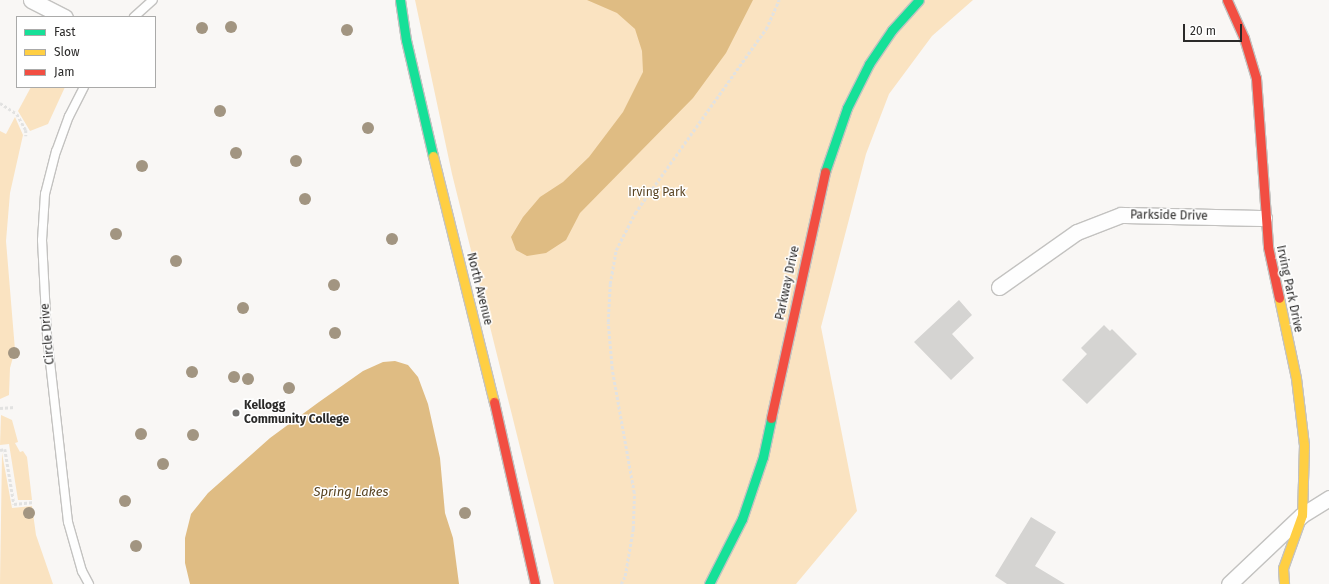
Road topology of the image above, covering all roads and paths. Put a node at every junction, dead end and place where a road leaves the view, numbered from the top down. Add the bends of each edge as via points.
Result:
1 (31, 0) edge
2 (153, 0) edge
3 (400, 0) edge
4 (779, 0) edge
5 (919, 0) edge
6 (1227, 0) edge
7 (63, 16) edge
8 (135, 16) edge
9 (83, 88) edge
10 (0, 103) edge
11 (26, 136) dead end
12 (1264, 218) junction
13 (999, 287) dead end
14 (15, 407) dead end
15 (0, 408) edge
16 (0, 450) edge
17 (1329, 498) edge
18 (34, 502) dead end
19 (1302, 515) junction
20 (89, 584) edge
21 (535, 584) edge
22 (621, 584) edge
23 (709, 584) edge
24 (1229, 584) edge
25 (1284, 584) edge

1 - 7 street
2 - 8 lane
3 - 21 street, North Avenue via 421,105 488,375
4 - 22 path via 766,29 636,213 616,250 610,284 608,322 612,369 634,493 633,529 625,576
5 - 23 street, Parkway Drive via 892,30 869,64 845,114 825,170 763,457 742,519
6 - 12 street, Irving Park Drive via 1244,38 1256,78
9 - 20 lane, Circle Drive via 69,116 56,151 45,194 42,240 47,335 68,522 82,571
10 - 11 path via 17,114 26,130
12 - 13 street, Parkside Drive via 1121,215 1077,232
12 - 19 street, Irving Park Drive via 1296,378 1304,445
14 - 15 path
16 - 18 path via 5,449 14,504
17 - 19 street
19 - 24 street
19 - 25 street, Irving Park Drive via 1283,568

